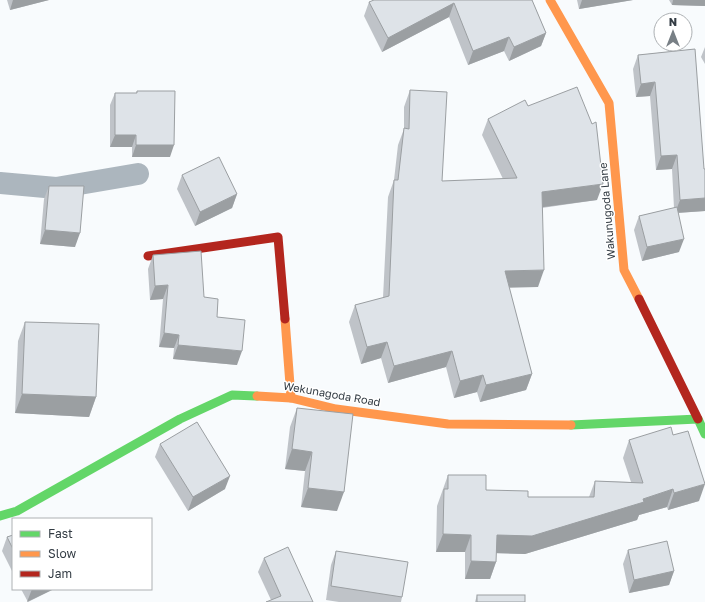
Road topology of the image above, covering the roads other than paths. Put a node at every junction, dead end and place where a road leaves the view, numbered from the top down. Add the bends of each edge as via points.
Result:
1 (550, 0) edge
2 (138, 174) dead end
3 (0, 183) edge
4 (148, 256) dead end
5 (290, 398) junction
6 (698, 419) junction
7 (705, 434) edge
8 (0, 516) edge

1 - 6 street, Wakunugoda Lane via 609,103 624,270
2 - 3 street via 56,188
4 - 5 street via 278,237
5 - 6 street, Wekunagoda Road via 336,409 448,424 560,424
5 - 8 street, Wekunagoda Road via 232,395 180,419 16,511
6 - 7 street

